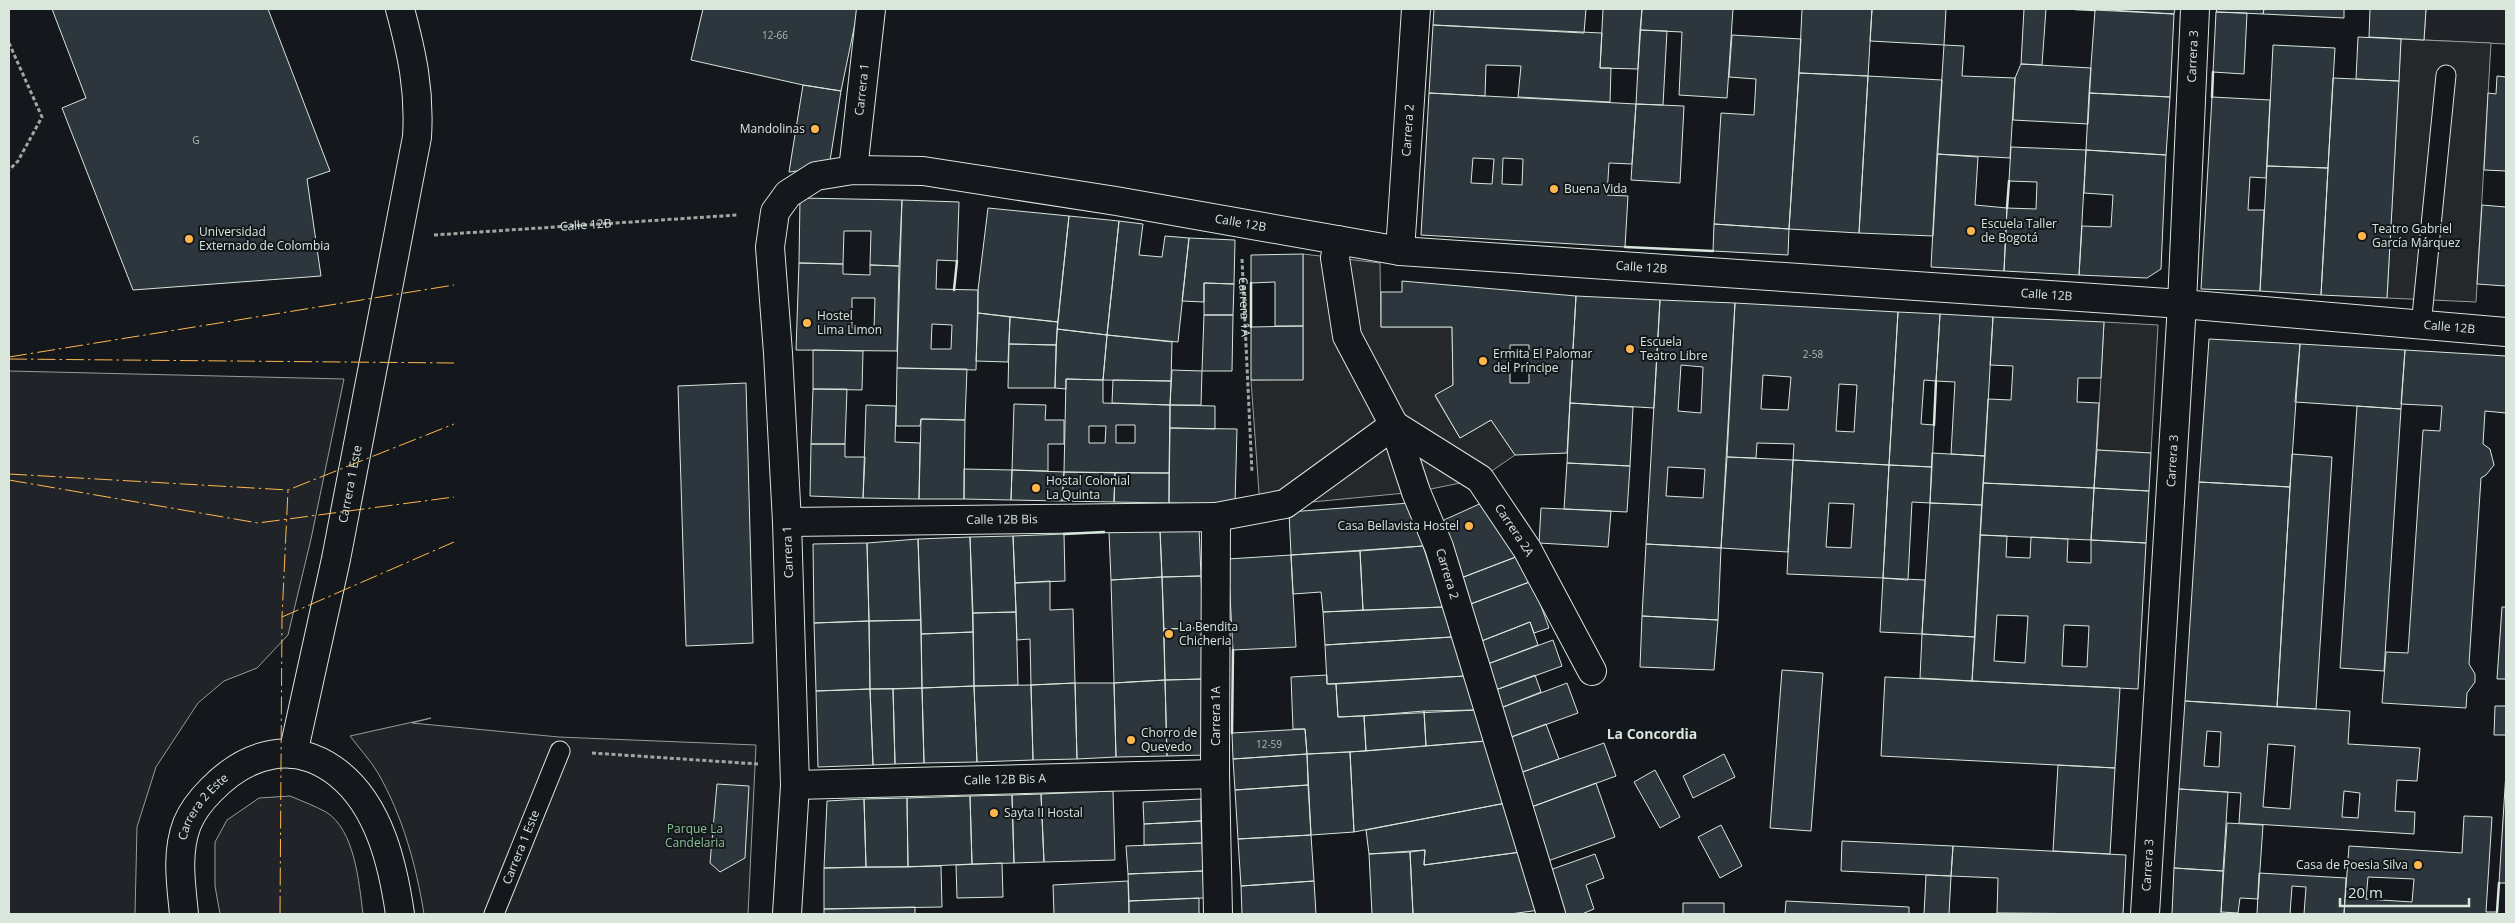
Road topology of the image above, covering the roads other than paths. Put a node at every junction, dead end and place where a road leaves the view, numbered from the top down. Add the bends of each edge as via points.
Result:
1 (400, 9) edge
2 (871, 9) edge
3 (1416, 9) edge
4 (2195, 9) edge
5 (2446, 75) dead end
6 (853, 170) junction
7 (781, 203) joint
8 (1338, 240) junction
9 (1400, 251) junction
10 (2182, 304) junction
11 (2420, 326) junction
12 (2506, 332) edge
13 (1394, 425) junction
14 (1216, 517) junction
15 (787, 522) junction
16 (1592, 671) dead end
17 (560, 751) road end
18 (293, 754) junction
19 (1215, 774) junction
20 (794, 776) junction
21 (184, 914) edge
22 (400, 914) edge
23 (494, 914) edge
24 (787, 914) edge
25 (1218, 914) edge
26 (1550, 914) edge
27 (2145, 914) edge

1 - 18 street, Carrera 1 Este via 416,76 417,137 336,559
2 - 6 street, Carrera 1
3 - 9 street, Carrera 2
4 - 10 street, Carrera 3
5 - 11 lane
6 - 7 street, Calle 12B via 816,176
6 - 8 street, Calle 12B via 923,172
7 - 15 street, Carrera 1 via 770,247
8 - 9 street, Calle 12B
8 - 13 street, Carrera 2 via 1335,258 1347,336
9 - 10 street, Calle 12B
10 - 11 street, Calle 12B
10 - 27 street, Carrera 3
11 - 12 street, Calle 12B
13 - 14 street, Calle 12B Bis via 1285,504
13 - 16 street, Carrera 2A via 1480,479 1527,549
13 - 26 street, Carrera 2 via 1416,492 1439,547
14 - 15 street, Calle 12B Bis
14 - 19 street, Carrera 1A
15 - 20 street, Carrera 1
17 - 23 lane, Carrera 1 Este
18 - 21 street, Carrera 2 Este via 269,754 245,762 224,776 203,799 187,823 180,852
18 - 22 street via 318,760 340,775 358,794 384,844
19 - 20 street, Calle 12B Bis A
19 - 25 street, Carrera 1A
20 - 24 street, Carrera 1

